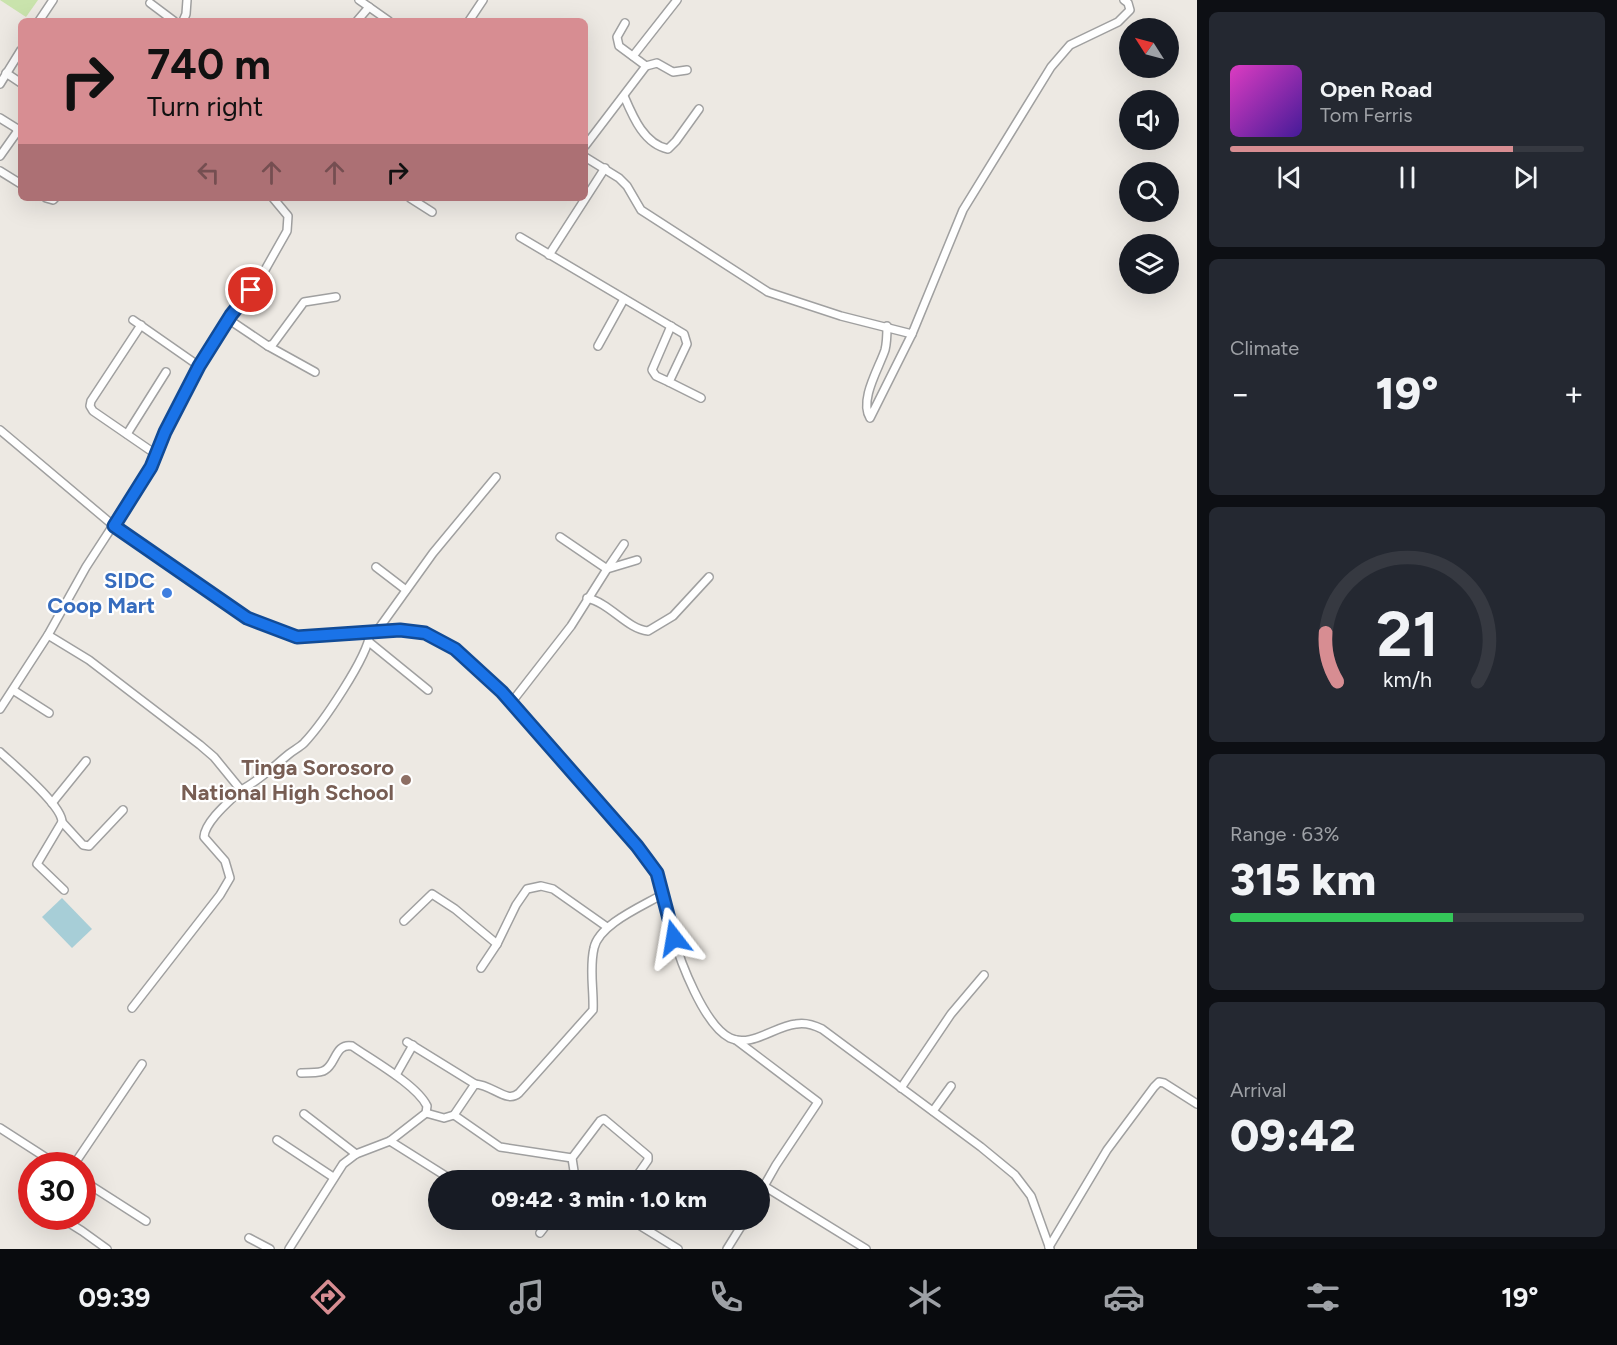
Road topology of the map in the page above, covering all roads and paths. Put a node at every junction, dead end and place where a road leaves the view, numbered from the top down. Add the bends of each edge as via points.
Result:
1 (53, 0) edge
2 (187, 0) edge
3 (359, 0) edge
4 (483, 0) edge
5 (677, 0) edge
6 (1124, 0) edge
7 (150, 3) dead end
8 (369, 7) junction
9 (43, 18) edge
10 (170, 18) edge
11 (184, 18) edge
12 (360, 18) edge
13 (385, 18) edge
14 (471, 18) edge
15 (625, 23) dead end
16 (18, 55) edge
17 (633, 56) junction
18 (646, 66) junction
19 (687, 70) dead end
20 (6, 74) junction
21 (18, 81) edge
22 (0, 84) edge
23 (624, 96) junction
24 (699, 109) dead end
25 (0, 118) edge
26 (588, 142) edge
27 (0, 156) edge
28 (588, 159) edge
29 (605, 168) junction
30 (0, 171) edge
31 (18, 181) edge
32 (588, 194) edge
33 (276, 201) edge
34 (415, 201) edge
35 (584, 201) edge
36 (432, 212) dead end
37 (519, 237) dead end
38 (549, 255) junction
39 (336, 297) dead end
40 (624, 299) junction
41 (228, 319) junction
42 (133, 320) dead end
43 (141, 325) junction
44 (671, 326) junction
45 (887, 326) junction
46 (912, 334) junction
47 (268, 346) junction
48 (598, 346) dead end
49 (199, 366) junction
50 (166, 372) dead end
51 (315, 372) dead end
52 (669, 382) junction
53 (701, 398) dead end
54 (0, 430) edge
55 (127, 434) junction
56 (157, 455) junction
57 (496, 477) dead end
58 (114, 526) junction
59 (560, 537) dead end
60 (624, 544) dead end
61 (637, 560) dead end
62 (376, 567) dead end
63 (607, 569) junction
64 (709, 577) dead end
65 (406, 590) junction
66 (587, 598) junction
67 (373, 632) junction
68 (48, 635) junction
69 (369, 642) junction
70 (13, 690) junction
71 (428, 690) dead end
72 (511, 703) junction
73 (0, 709) edge
74 (49, 713) dead end
75 (0, 752) edge
76 (86, 761) dead end
77 (242, 790) junction
78 (52, 803) junction
79 (123, 810) dead end
80 (62, 822) junction
81 (64, 890) dead end
82 (663, 894) junction
83 (404, 921) dead end
84 (607, 927) junction
85 (497, 944) junction
86 (481, 968) dead end
87 (984, 975) dead end
88 (132, 1008) dead end
89 (736, 1040) junction
90 (142, 1064) dead end
91 (302, 1072) dead end
92 (396, 1075) junction
93 (475, 1084) junction
94 (951, 1086) dead end
95 (901, 1088) junction
96 (1197, 1104) edge
97 (933, 1111) junction
98 (426, 1113) junction
99 (303, 1114) dead end
100 (454, 1115) junction
101 (0, 1128) edge
102 (277, 1140) dead end
103 (390, 1141) junction
104 (37, 1152) edge
105 (82, 1152) edge
106 (356, 1154) junction
107 (572, 1158) junction
108 (436, 1170) edge
109 (574, 1170) edge
110 (641, 1170) edge
111 (333, 1177) junction
112 (770, 1177) edge
113 (96, 1189) edge
114 (770, 1190) edge
115 (146, 1221) dead end
116 (82, 1230) edge
117 (542, 1230) edge
118 (647, 1230) edge
119 (739, 1230) edge
120 (540, 1233) dead end
121 (249, 1238) dead end
122 (855, 1246) edge
123 (1049, 1248) edge
124 (107, 1249) edge
125 (270, 1249) edge
126 (289, 1249) edge
127 (678, 1249) edge
128 (727, 1249) edge
129 (866, 1249) edge

1 - 9 street
2 - 11 street
3 - 8 street
4 - 14 street
5 - 17 street
6 - 46 street via 1130,10 1127,15 1070,45 1051,67 963,210
7 - 10 street
8 - 12 street
8 - 13 street
15 - 17 street via 617,42
16 - 20 street
17 - 18 street
18 - 19 street via 657,63 673,72
18 - 23 street
20 - 21 street
20 - 22 street
23 - 24 street via 632,118 658,146 668,149
23 - 26 street
25 - 27 street via 17,132
28 - 29 street
29 - 32 street
29 - 45 street via 627,186 641,210 768,292 841,316
30 - 31 street
33 - 41 street via 288,216 287,231 261,277
34 - 36 street
35 - 38 street
37 - 38 street
38 - 40 street
39 - 47 street via 304,302
40 - 44 street
40 - 48 street
41 - 47 street
41 - 49 street
42 - 43 street
43 - 49 street
43 - 55 street via 90,406
44 - 52 street via 684,334 687,344
44 - 52 street via 651,370
45 - 46 street
45 - 46 street via 886,344 867,400 870,418
47 - 51 street
49 - 56 street
50 - 55 street
52 - 53 street
54 - 58 street
55 - 56 street
56 - 58 street
57 - 65 street
58 - 67 street via 247,618 297,637
58 - 68 street via 82,573
59 - 63 street
60 - 63 street
61 - 63 street
62 - 65 street
63 - 66 street
64 - 66 street via 673,616 648,631 601,602
65 - 67 street
66 - 72 street via 571,626
67 - 69 street
67 - 72 street via 425,633 445,643 487,676
68 - 70 street
68 - 77 street via 89,660 200,745
69 - 71 street
69 - 77 street via 341,692 303,744 259,781
70 - 73 street
70 - 74 street
72 - 82 street via 637,846 657,873
75 - 78 street
76 - 78 street
77 - 88 street via 204,831 204,837 225,861 230,878
78 - 80 street via 62,815
79 - 80 street via 89,846 83,845
80 - 81 street via 37,864
82 - 84 street
82 - 89 street via 674,938 698,1000 720,1030
83 - 85 street via 432,894
84 - 85 street via 552,889 534,886 526,889
84 - 93 street via 594,948 591,1014 515,1096
85 - 86 street
87 - 95 street via 951,1014
89 - 95 street via 748,1040 795,1024 811,1024
89 - 112 street via 818,1102
90 - 105 street
91 - 92 street via 323,1072 346,1045
92 - 93 street via 410,1043
92 - 98 street via 425,1102
93 - 100 street
94 - 97 street
95 - 97 street
96 - 123 street via 1164,1083 1154,1087 1107,1150
97 - 123 street via 1015,1174 1031,1196
98 - 100 street via 444,1118
98 - 103 street
99 - 106 street
100 - 107 street via 500,1147
101 - 104 street
102 - 111 street
103 - 106 street
103 - 108 street
106 - 111 street
107 - 109 street
107 - 110 street via 604,1119 648,1156
111 - 126 street
113 - 115 street
114 - 122 street
116 - 124 street
117 - 120 street
118 - 127 street
119 - 128 street
121 - 125 street
122 - 129 street

